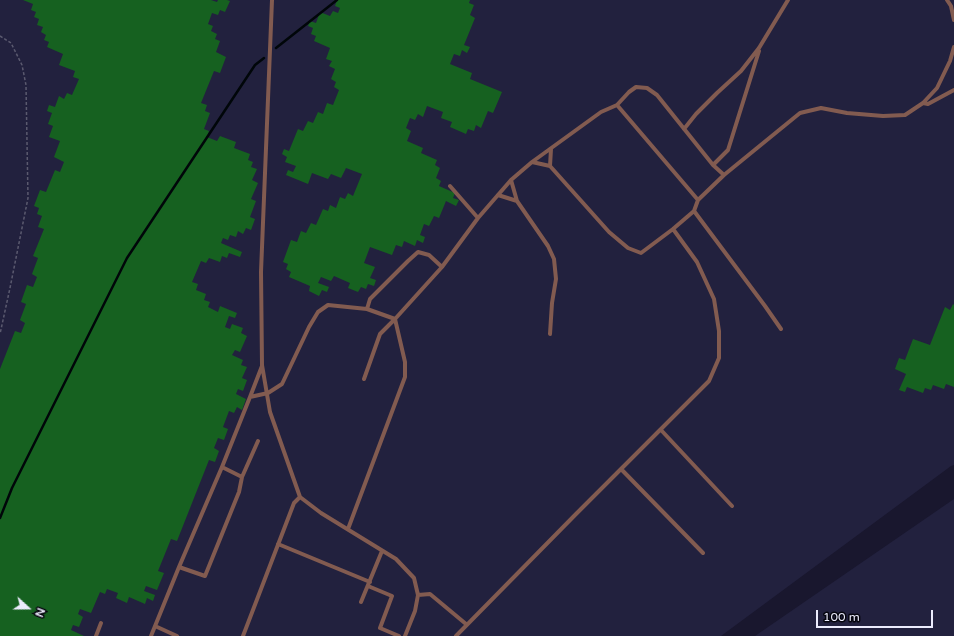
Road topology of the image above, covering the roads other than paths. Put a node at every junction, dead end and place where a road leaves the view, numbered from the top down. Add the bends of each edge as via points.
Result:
1 (272, 0) edge
2 (788, 0) edge
3 (947, 0) edge
4 (954, 20) edge
5 (954, 47) edge
6 (759, 48) junction
7 (954, 90) edge
8 (923, 103) junction
9 (617, 104) junction
10 (684, 129) junction
11 (550, 149) junction
12 (532, 162) junction
13 (713, 165) junction
14 (550, 166) junction
15 (724, 175) junction
16 (511, 180) junction
17 (450, 186) dead end
18 (498, 195) junction
19 (698, 200) junction
20 (517, 201) junction
21 (694, 211) junction
22 (478, 218) junction
23 (672, 229) junction
24 (442, 267) junction
25 (367, 309) junction
26 (395, 319) junction
27 (781, 329) dead end
28 (550, 334) dead end
29 (262, 365) junction
30 (364, 379) dead end
31 (268, 393) junction
32 (250, 397) junction
33 (660, 430) junction
34 (258, 441) dead end
35 (222, 467) junction
36 (621, 469) junction
37 (242, 477) junction
38 (300, 497) junction
39 (732, 506) dead end
40 (348, 529) junction
41 (278, 544) junction
42 (382, 550) junction
43 (703, 553) dead end
44 (179, 567) junction
45 (369, 584) junction
46 (418, 595) junction
47 (361, 602) dead end
48 (101, 623) dead end
49 (466, 624) junction
50 (155, 626) junction
51 (96, 636) edge
52 (151, 636) edge
53 (177, 636) edge
54 (243, 636) edge
55 (399, 636) edge
56 (404, 636) edge
57 (456, 636) edge

1 - 29 lane via 261,272
2 - 6 lane
3 - 4 lane via 952,6
5 - 8 lane via 937,88
6 - 10 lane via 741,71
6 - 13 lane via 728,150
7 - 8 lane via 928,104
8 - 15 lane via 905,115 847,113 821,108 800,113
9 - 10 lane via 636,87 647,88 657,95
9 - 11 lane via 601,112
9 - 19 lane
10 - 13 lane
11 - 12 lane
11 - 14 lane
12 - 14 lane
12 - 16 lane
13 - 15 lane
14 - 23 lane via 609,232 628,248 641,253
15 - 19 lane
16 - 18 lane
16 - 20 lane
17 - 22 lane
18 - 20 lane
18 - 22 lane
19 - 21 lane
20 - 28 lane via 554,259 556,279
21 - 23 lane
21 - 27 lane
22 - 24 lane
23 - 33 lane via 697,262 714,299 719,331 719,358 709,381
24 - 25 lane via 429,255 418,252 370,299
24 - 26 lane
25 - 26 lane
25 - 31 lane via 328,305 318,312 282,384
26 - 30 lane via 380,334
26 - 40 lane via 405,362 405,377
29 - 31 lane
29 - 32 lane
31 - 32 lane
31 - 38 lane via 270,412
32 - 35 lane
33 - 36 lane
33 - 39 lane
34 - 37 lane
35 - 37 lane
35 - 44 lane
36 - 43 lane
36 - 49 lane
37 - 44 lane via 239,492 205,576
38 - 40 lane
38 - 41 lane via 294,503
40 - 42 lane
41 - 45 lane
41 - 54 lane
42 - 45 lane
42 - 46 lane via 396,559 414,578
44 - 50 lane
45 - 47 lane
45 - 55 lane via 392,596 380,628
46 - 49 lane via 430,594
46 - 56 lane via 415,611
48 - 51 lane
49 - 57 lane
50 - 52 lane
50 - 53 lane

